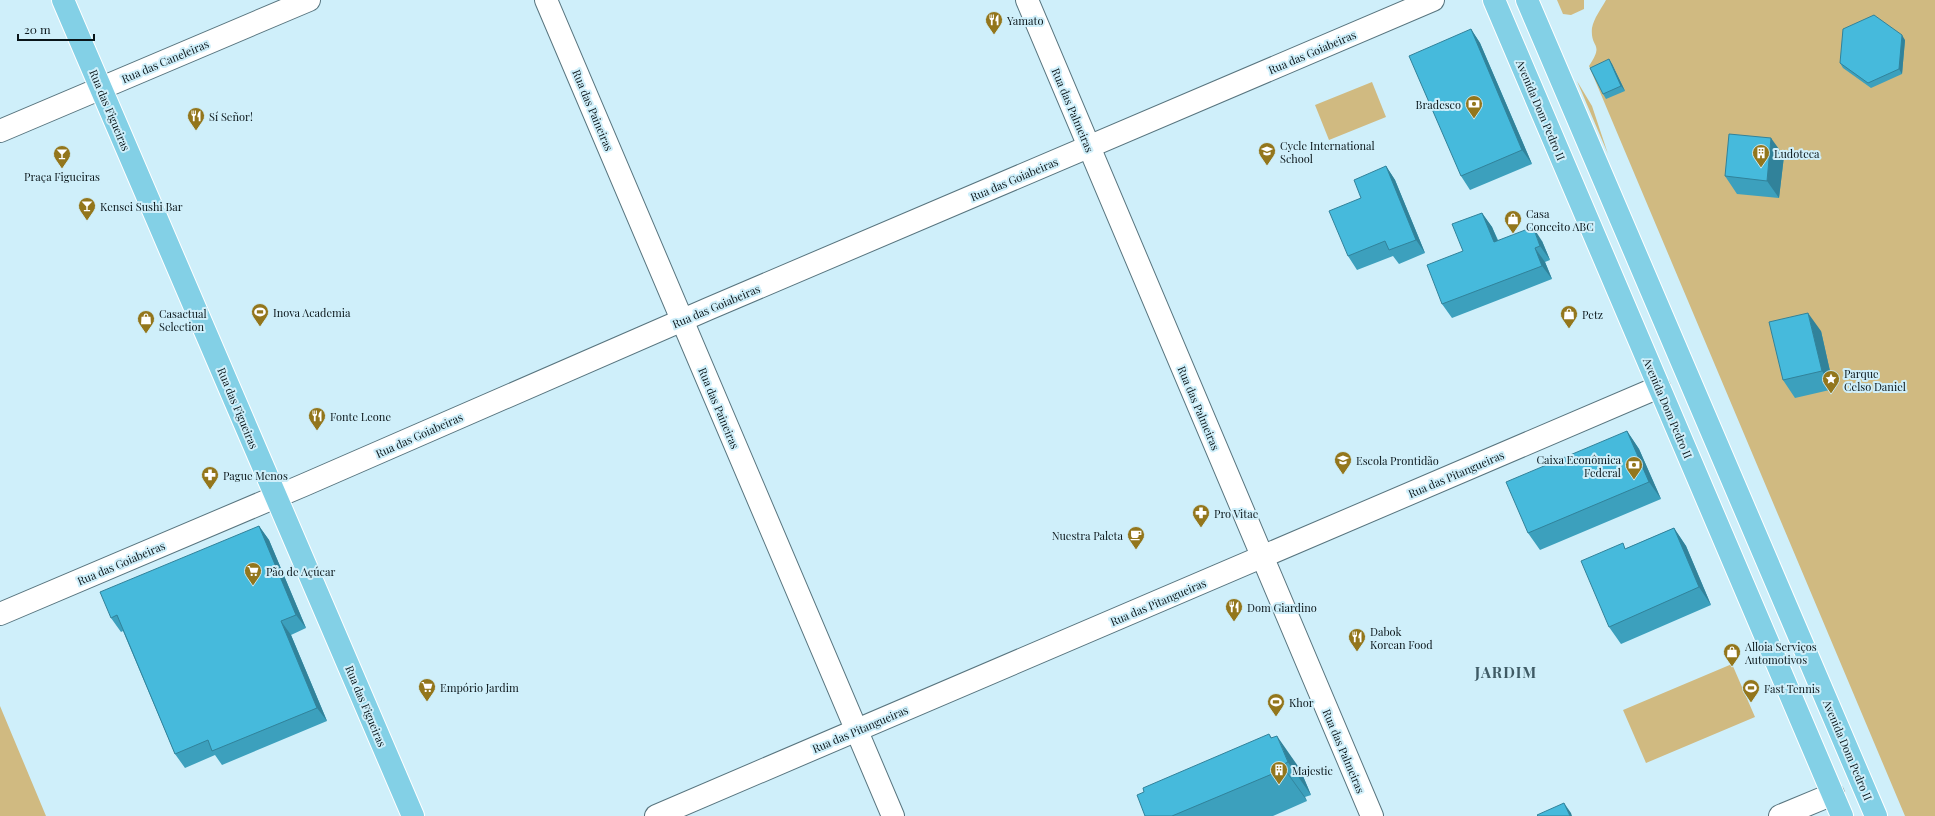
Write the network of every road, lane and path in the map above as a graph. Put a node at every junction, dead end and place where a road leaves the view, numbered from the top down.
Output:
1 (63, 0) edge
2 (308, 0) edge
3 (546, 0) edge
4 (1027, 0) edge
5 (1433, 0) edge
6 (1494, 0) edge
7 (1527, 0) edge
8 (101, 88) junction
9 (0, 131) edge
10 (1089, 147) junction
11 (682, 320) junction
12 (1659, 387) junction
13 (276, 497) junction
14 (1262, 557) junction
15 (0, 614) edge
16 (856, 730) junction
17 (1833, 794) junction
18 (413, 816) edge
19 (656, 816) edge
20 (893, 816) edge
21 (1372, 816) edge
22 (1780, 816) edge
23 (1842, 816) edge
24 (1876, 816) edge

1 - 8 main road, Rua das Figueiras
2 - 8 street, Rua das Caneleiras
3 - 11 street, Rua das Paineiras
4 - 10 street, Rua das Palmeiras
5 - 10 street, Rua das Goiabeiras
6 - 12 main road, Avenida Dom Pedro II
7 - 24 main road, Avenida Dom Pedro II
8 - 9 street, Rua das Caneleiras
8 - 13 main road, Rua das Figueiras
10 - 11 street, Rua das Goiabeiras
10 - 14 street, Rua das Palmeiras
11 - 13 street, Rua das Goiabeiras
11 - 16 street, Rua das Paineiras
12 - 14 street, Rua das Pitangueiras
12 - 17 main road, Avenida Dom Pedro II
13 - 15 street, Rua das Goiabeiras
13 - 18 main road, Rua das Figueiras
14 - 16 street, Rua das Pitangueiras
14 - 21 street, Rua das Palmeiras
16 - 19 street, Rua das Pitangueiras
16 - 20 street, Rua das Paineiras
17 - 22 street
17 - 23 main road, Avenida Dom Pedro II

